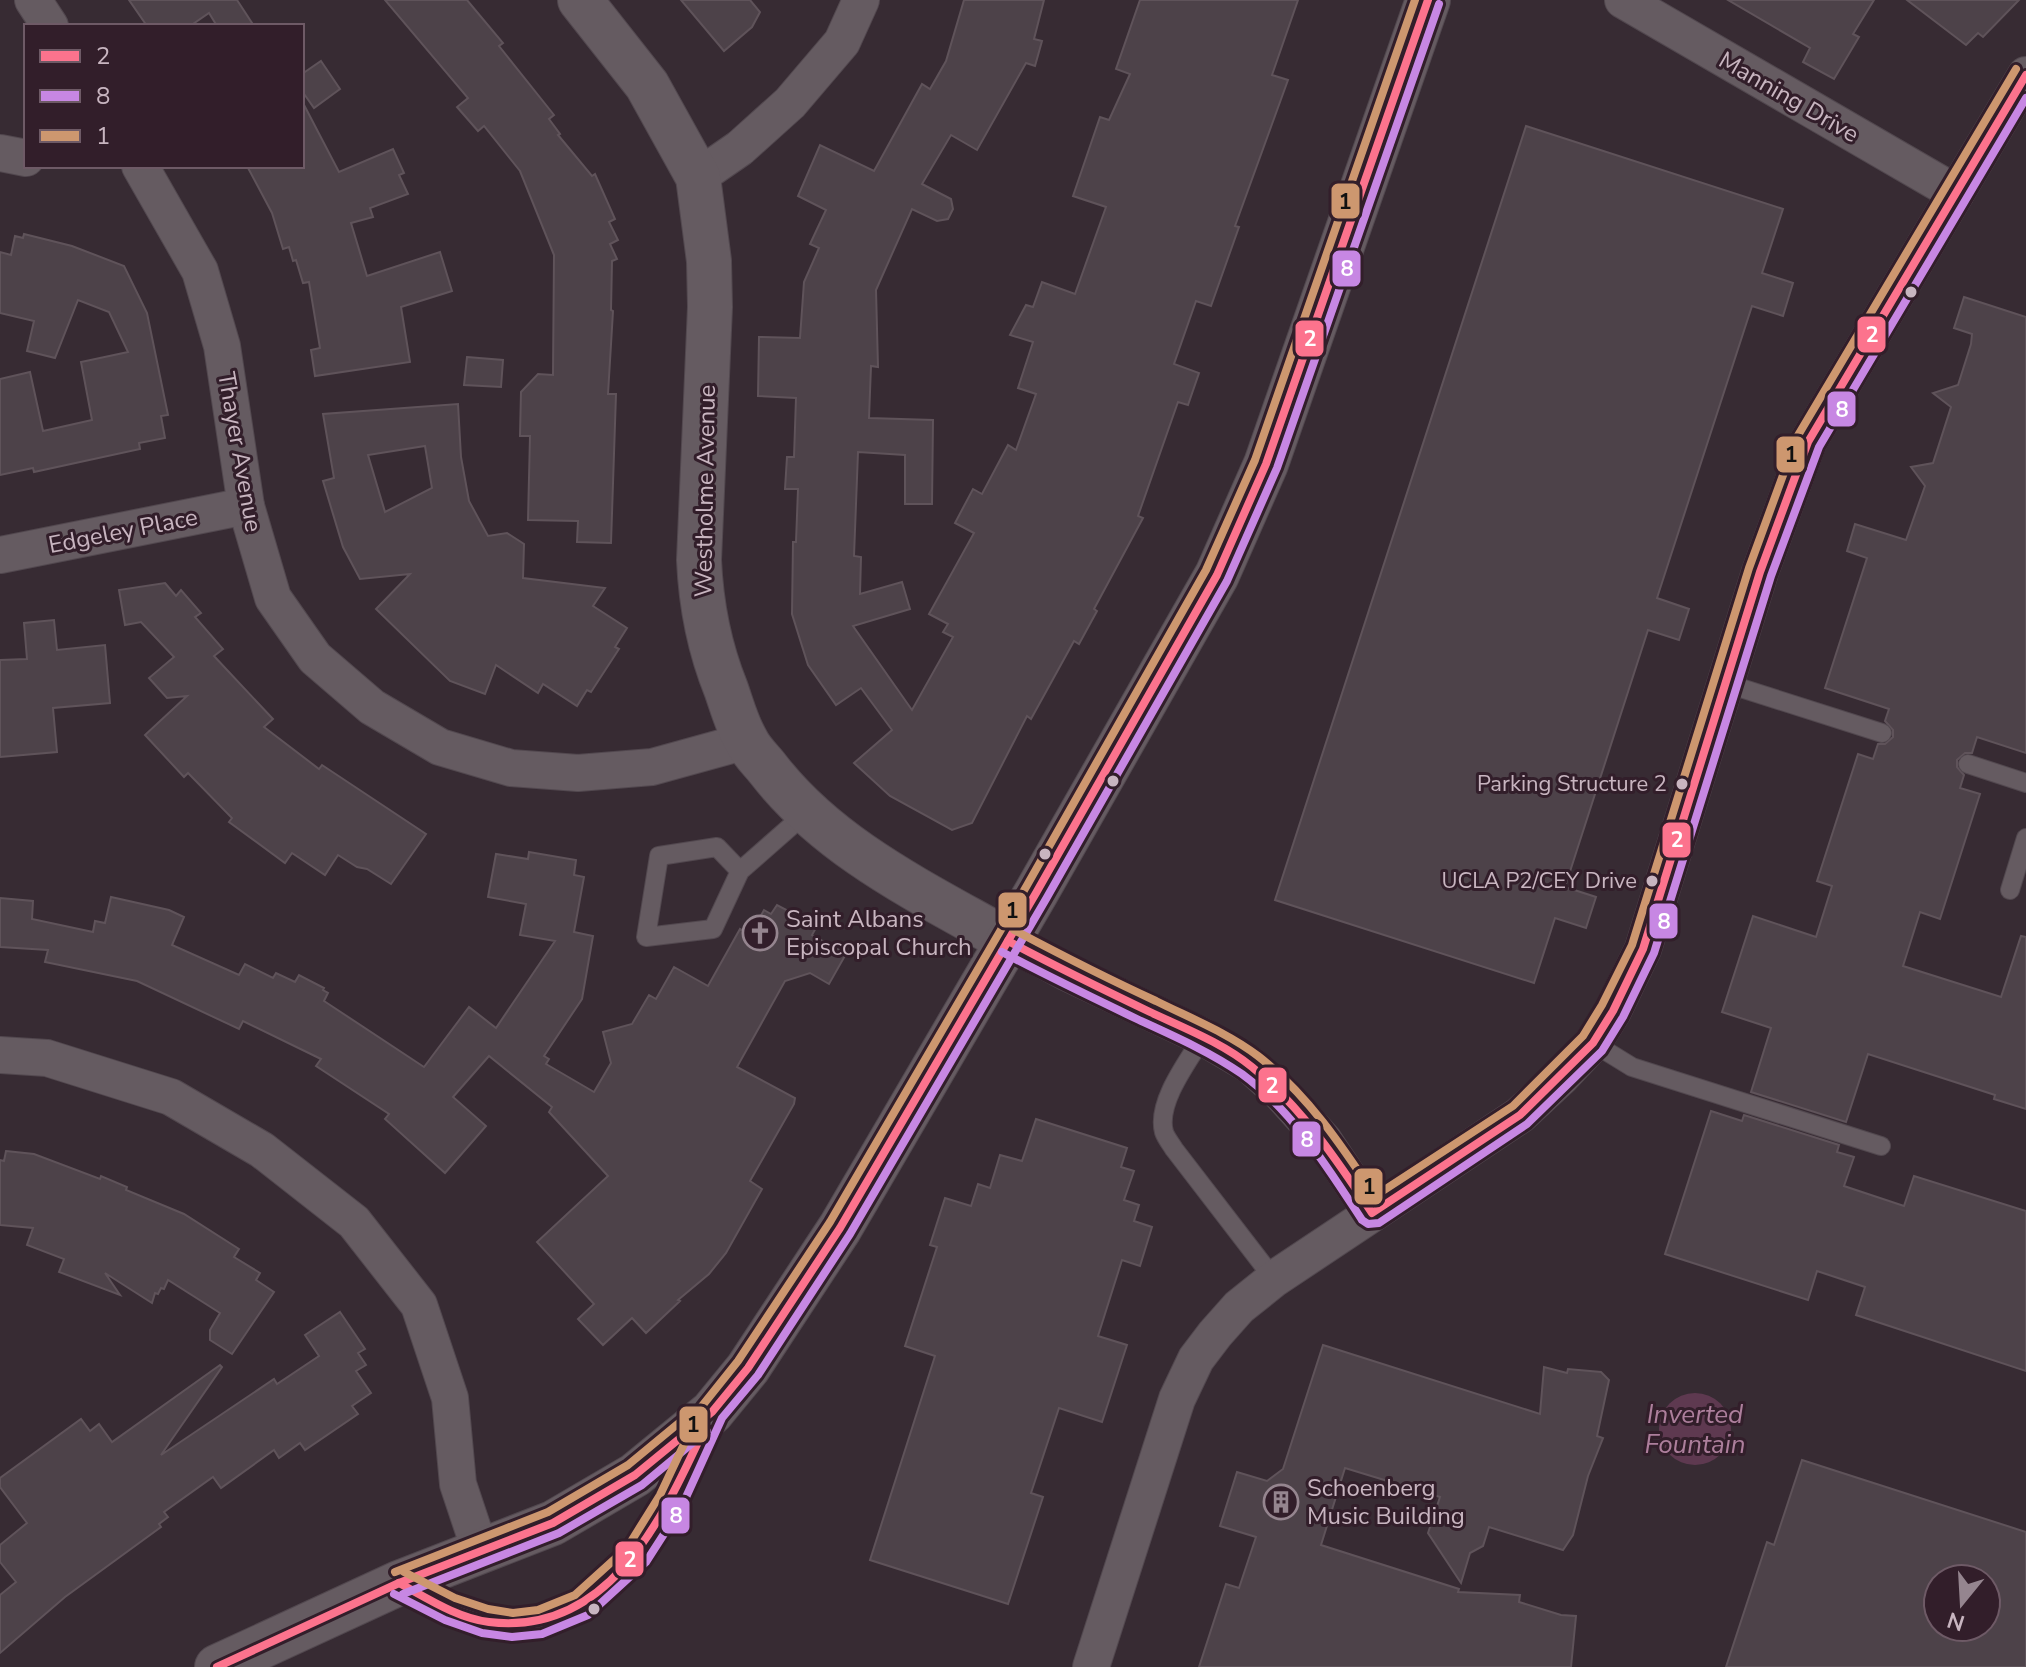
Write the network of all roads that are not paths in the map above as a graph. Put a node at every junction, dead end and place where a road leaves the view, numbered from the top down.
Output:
1 (33, 0) edge
2 (580, 0) edge
3 (861, 0) edge
4 (1428, 0) edge
5 (1623, 0) edge
6 (49, 24) edge
7 (2026, 75) edge
8 (0, 153) edge
9 (24, 158) edge
10 (141, 168) edge
11 (698, 177) junction
12 (1956, 193) junction
13 (246, 506) junction
14 (0, 555) edge
15 (1725, 683) junction
16 (1882, 733) dead end
17 (746, 741) junction
18 (1968, 764) dead end
19 (2026, 783) edge
20 (806, 813) junction
21 (2026, 838) edge
22 (740, 871) junction
23 (2010, 890) dead end
24 (1008, 941) junction
25 (1203, 1037) junction
26 (1593, 1043) junction
27 (0, 1055) edge
28 (1881, 1146) dead end
29 (1372, 1213) junction
30 (1274, 1279) junction
31 (712, 1412) junction
32 (481, 1553) junction
33 (399, 1583) junction
34 (217, 1667) edge
35 (1091, 1667) edge

1 - 6 street
2 - 11 street, Westholme Avenue
3 - 11 street
4 - 24 street
5 - 12 street, Manning Drive
7 - 12 street
8 - 9 street
10 - 13 street, Thayer Avenue
11 - 17 street, Westholme Avenue
12 - 15 street
13 - 14 street, Edgeley Place
13 - 17 street, Thayer Avenue
15 - 16 lane
15 - 26 street
17 - 20 street, Westholme Avenue
18 - 19 lane
20 - 22 lane
20 - 24 street, Westholme Avenue
21 - 23 lane
22 - 22 lane
24 - 25 street, Westholme Avenue
24 - 31 street
25 - 29 street, Westholme Avenue
25 - 30 lane
26 - 28 lane
26 - 29 street
27 - 32 street
29 - 30 street
30 - 35 street
31 - 32 street
31 - 33 lane
32 - 33 street
33 - 34 street

